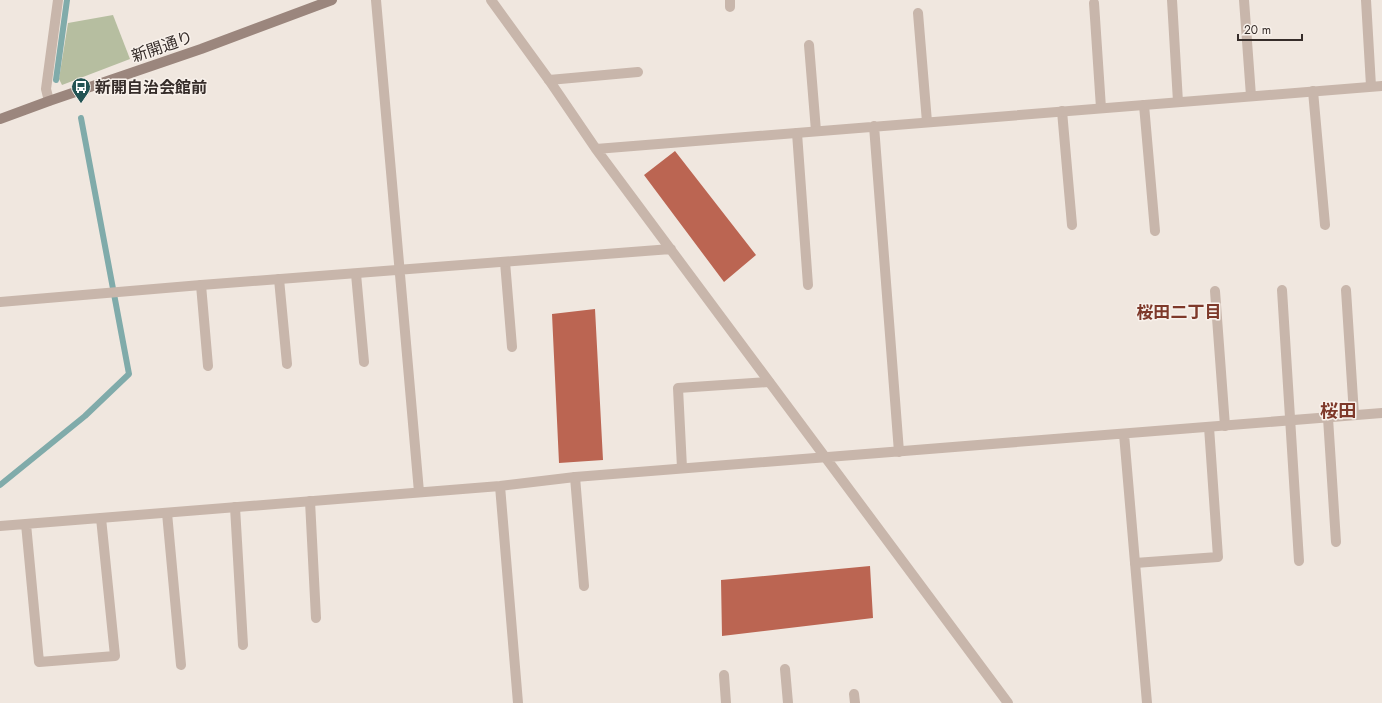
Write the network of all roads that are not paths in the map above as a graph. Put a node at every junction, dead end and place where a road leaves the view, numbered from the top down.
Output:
1 (58, 0) edge
2 (332, 0) edge
3 (376, 0) edge
4 (491, 0) edge
5 (1172, 0) edge
6 (1244, 0) edge
7 (1366, 0) edge
8 (1094, 4) dead end
9 (918, 14) dead end
10 (809, 45) dead end
11 (638, 72) dead end
12 (549, 80) junction
13 (1371, 86) junction
14 (1382, 86) edge
15 (1313, 91) junction
16 (1251, 96) junction
17 (49, 101) junction
18 (1178, 102) junction
19 (1144, 105) junction
20 (1101, 108) junction
21 (1062, 111) junction
22 (0, 119) edge
23 (927, 122) junction
24 (874, 126) junction
25 (816, 131) junction
26 (797, 133) junction
27 (596, 149) junction
28 (1072, 225) dead end
29 (1325, 225) dead end
30 (1155, 231) dead end
31 (671, 249) junction
32 (506, 262) junction
33 (400, 270) junction
34 (356, 274) junction
35 (279, 280) junction
36 (201, 285) junction
37 (808, 285) dead end
38 (1282, 290) dead end
39 (1346, 290) dead end
40 (1215, 291) dead end
41 (0, 302) edge
42 (512, 347) dead end
43 (364, 362) dead end
44 (287, 364) dead end
45 (208, 366) dead end
46 (769, 382) junction
47 (1382, 413) edge
48 (1354, 415) junction
49 (1328, 418) junction
50 (1290, 421) junction
51 (1226, 426) junction
52 (1210, 427) junction
53 (1124, 434) junction
54 (899, 452) junction
55 (826, 457) junction
56 (682, 468) junction
57 (575, 477) junction
58 (500, 486) junction
59 (419, 492) junction
60 (310, 501) junction
61 (235, 507) junction
62 (167, 513) junction
63 (101, 518) junction
64 (26, 524) junction
65 (0, 526) edge
66 (1336, 542) dead end
67 (1299, 561) dead end
68 (1135, 563) junction
69 (584, 586) dead end
70 (316, 618) dead end
71 (243, 645) dead end
72 (181, 665) dead end
73 (785, 669) dead end
74 (724, 675) dead end
75 (518, 703) edge
76 (726, 703) edge
77 (788, 703) edge
78 (1008, 703) edge
79 (1147, 703) edge

1 - 17 street
2 - 17 street, 新開通り
3 - 33 street
4 - 12 street
5 - 18 street
6 - 16 street
7 - 13 street
8 - 20 street
9 - 23 street
10 - 25 street
11 - 12 street
12 - 27 street
13 - 14 street
13 - 15 street
15 - 16 street
15 - 29 street
16 - 18 street
17 - 22 street, 新開通り
18 - 19 street
19 - 20 street
19 - 30 street
20 - 21 street
21 - 23 street
21 - 28 street
23 - 24 street
24 - 25 street
24 - 54 street
25 - 26 street
26 - 27 street
26 - 37 street
27 - 31 street
31 - 32 street
31 - 46 street
32 - 33 street
32 - 42 street
33 - 34 street
33 - 59 street
34 - 35 street
34 - 43 street
35 - 36 street
35 - 44 street
36 - 41 street
36 - 45 street
38 - 50 street
39 - 48 street
40 - 51 street
46 - 55 street
46 - 56 street
47 - 48 street
48 - 49 street
49 - 50 street
49 - 66 street
50 - 51 street
50 - 67 street
51 - 52 street
52 - 53 street
52 - 68 street
53 - 54 street
53 - 68 street
54 - 55 street
55 - 56 street
55 - 78 street
56 - 57 street
57 - 58 street
57 - 69 street
58 - 59 street
58 - 75 street
59 - 60 street
60 - 61 street
60 - 70 street
61 - 62 street
61 - 71 street
62 - 63 street
62 - 72 street
63 - 64 street
63 - 64 street
64 - 65 street
68 - 79 street
73 - 77 street
74 - 76 street

